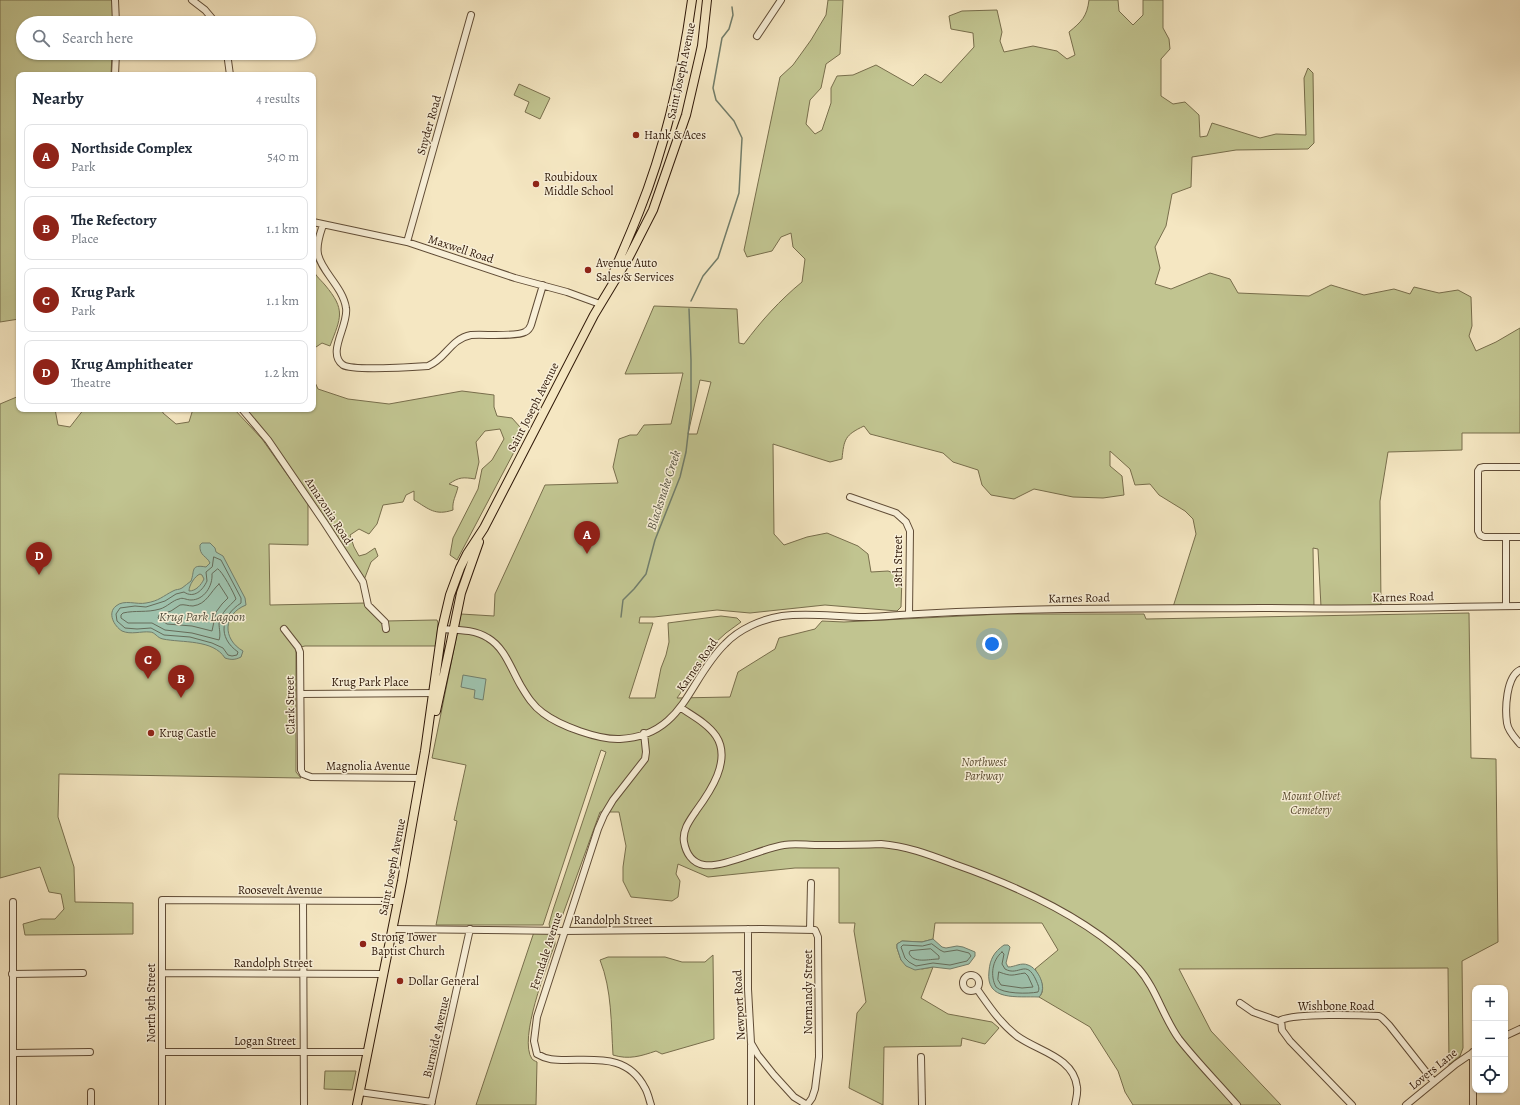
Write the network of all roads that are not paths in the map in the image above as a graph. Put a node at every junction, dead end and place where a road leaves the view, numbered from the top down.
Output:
1 (115, 0) edge
2 (192, 0) edge
3 (692, 0) edge
4 (707, 0) edge
5 (781, 0) edge
6 (472, 15) dead end
7 (116, 16) edge
8 (210, 16) edge
9 (757, 36) dead end
10 (116, 60) edge
11 (228, 60) edge
12 (115, 72) edge
13 (230, 72) edge
14 (672, 104) junction
15 (688, 107) junction
16 (316, 223) edge
17 (323, 225) junction
18 (407, 242) junction
19 (543, 286) junction
20 (602, 301) junction
21 (245, 412) edge
22 (1520, 467) edge
23 (850, 497) dead end
24 (484, 528) junction
25 (1506, 537) junction
26 (1520, 537) edge
27 (1506, 606) junction
28 (1520, 606) edge
29 (909, 614) junction
30 (284, 629) dead end
31 (386, 629) dead end
32 (442, 629) junction
33 (454, 629) junction
34 (1520, 670) edge
35 (437, 693) junction
36 (301, 694) junction
37 (681, 708) junction
38 (644, 733) junction
39 (1520, 744) edge
40 (315, 777) joint
41 (420, 778) junction
42 (811, 883) dead end
43 (162, 900) joint
44 (303, 901) junction
45 (398, 901) junction
46 (13, 902) dead end
47 (392, 928) junction
48 (470, 929) junction
49 (748, 929) junction
50 (810, 930) junction
51 (564, 931) junction
52 (83, 973) dead end
53 (162, 973) junction
54 (12, 974) junction
55 (302, 974) junction
56 (383, 974) junction
57 (977, 989) dead end
58 (1240, 1004) dead end
59 (1281, 1022) junction
60 (1520, 1029) edge
61 (1508, 1035) edge
62 (751, 1043) junction
63 (90, 1052) dead end
64 (162, 1052) junction
65 (303, 1052) junction
66 (367, 1052) junction
67 (14, 1053) junction
68 (1472, 1053) edge
69 (921, 1057) dead end
70 (1474, 1057) edge
71 (1434, 1082) junction
72 (91, 1092) dead end
73 (359, 1092) junction
74 (431, 1104) edge
75 (13, 1105) edge
76 (91, 1105) edge
77 (162, 1105) edge
78 (304, 1105) edge
79 (356, 1105) edge
80 (651, 1105) edge
81 (752, 1105) edge
82 (807, 1105) edge
83 (922, 1105) edge
84 (1075, 1105) edge
85 (1237, 1105) edge
86 (1352, 1105) edge
87 (1406, 1105) edge
88 (1473, 1105) edge

1 - 7 street
2 - 8 street
3 - 14 main road, Saint Joseph Avenue
4 - 15 main road, Saint Joseph Avenue
5 - 9 street
6 - 18 street, Snyder Road
10 - 12 street
11 - 13 street
14 - 15 main road
14 - 20 main road, Saint Joseph Avenue
15 - 20 main road, Saint Joseph Avenue
16 - 17 street, Maxwell Road
17 - 18 street, Maxwell Road
17 - 19 street
18 - 19 street, Maxwell Road
19 - 20 street, Maxwell Road
20 - 24 main road, Saint Joseph Avenue
21 - 31 street, Amazonia Road
22 - 25 street
23 - 29 street, 18th Street
24 - 32 main road, Saint Joseph Avenue
24 - 33 main road, Saint Joseph Avenue
25 - 26 street
25 - 27 street
27 - 28 street, Karnes Road
27 - 29 street, Karnes Road
29 - 37 street, Karnes Road
30 - 36 street, Clark Street
32 - 33 street
32 - 35 main road, Saint Joseph Avenue
33 - 35 main road, Saint Joseph Avenue
33 - 38 street
34 - 39 street
35 - 36 street, Krug Park Place
35 - 41 main road, Saint Joseph Avenue
36 - 40 street, Clark Street
37 - 38 street
37 - 85 street
38 - 51 street, Ferndale Avenue
40 - 41 street, Magnolia Avenue
41 - 45 main road, Saint Joseph Avenue
42 - 50 street
43 - 44 street, Roosevelt Avenue
43 - 53 street, North 9th Street
44 - 45 street, Roosevelt Avenue
44 - 55 street
45 - 47 main road, Saint Joseph Avenue
46 - 54 street
47 - 48 street, Randolph Street
47 - 56 main road, Saint Joseph Avenue
48 - 51 street, Randolph Street
48 - 74 street, Burnside Avenue
49 - 50 street, Randolph Street
49 - 51 street, Randolph Street
49 - 62 street, Newport Road
50 - 82 street, Normandy Street
51 - 80 street, Ferndale Avenue
52 - 54 street
53 - 55 street, Randolph Street
53 - 64 street, North 9th Street
54 - 67 street
55 - 56 street, Randolph Street
55 - 65 street
56 - 66 main road, Saint Joseph Avenue
57 - 84 street
58 - 59 street
59 - 71 street, Wishbone Road
59 - 86 street
60 - 61 street
62 - 81 street
62 - 82 street, Newport Road
63 - 67 street
64 - 65 street, Logan Street
64 - 77 street, North 9th Street
65 - 66 street, Logan Street
65 - 78 street
66 - 73 main road, Saint Joseph Avenue
67 - 75 street
68 - 71 street, Lovers Lane
69 - 83 street
70 - 88 street
71 - 87 street, Lovers Lane
72 - 76 street
73 - 74 street, Burnside Avenue
73 - 79 main road, Saint Joseph Avenue

